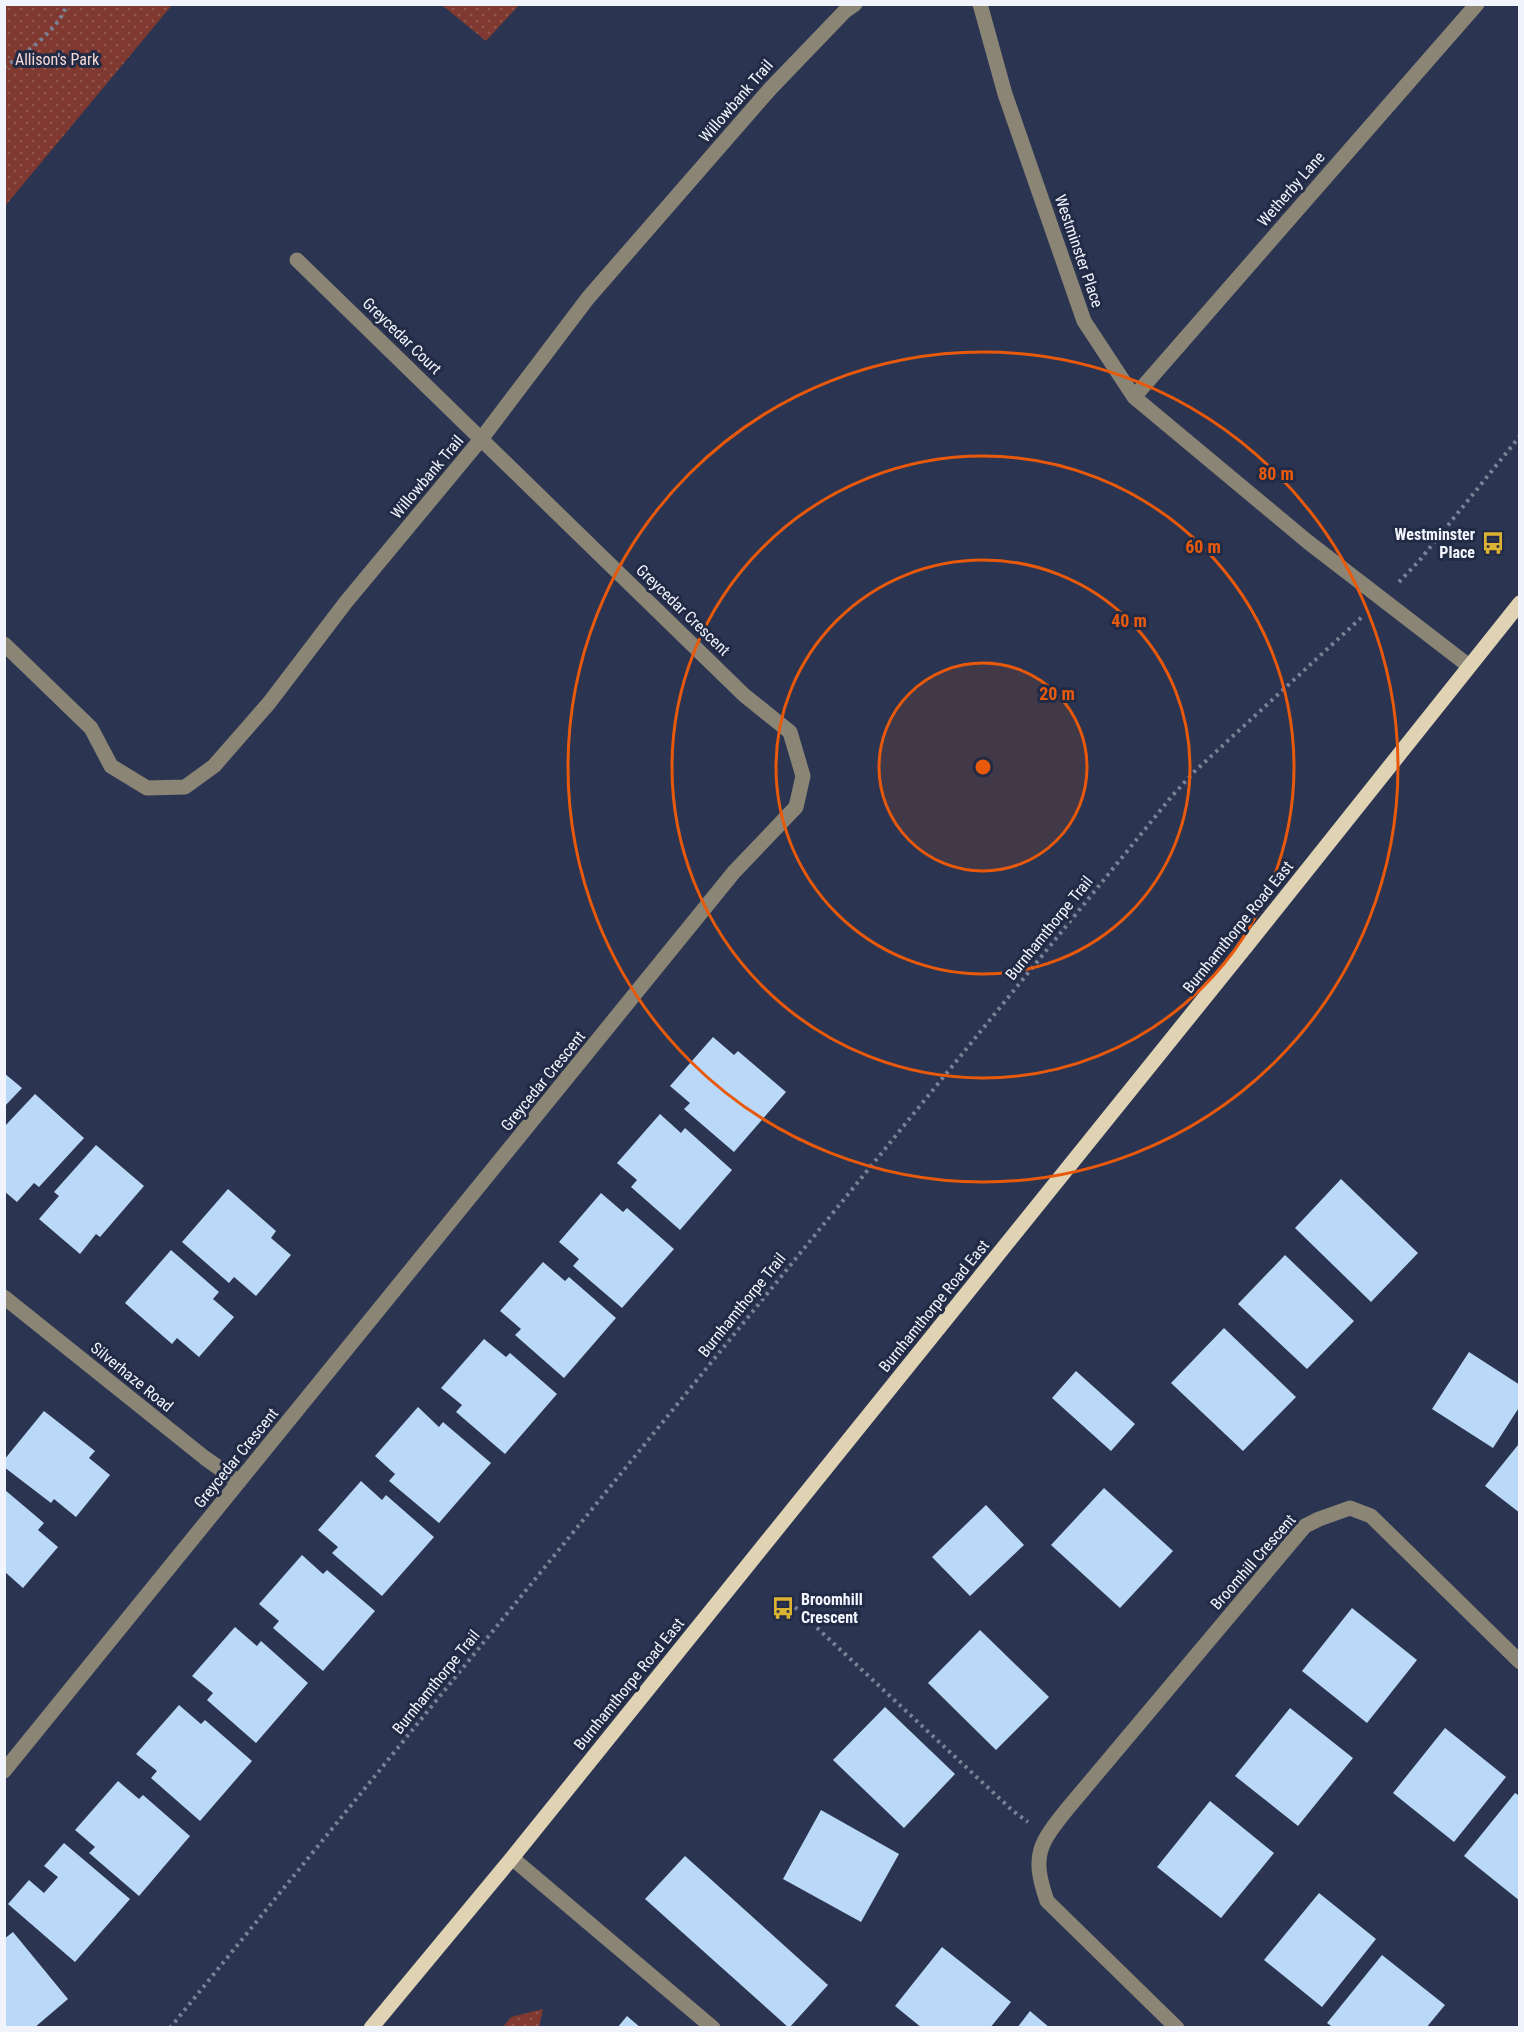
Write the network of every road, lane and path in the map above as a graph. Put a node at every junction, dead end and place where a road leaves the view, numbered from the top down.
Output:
1 (67, 4) edge
2 (855, 4) edge
3 (980, 4) edge
4 (1477, 4) edge
5 (4, 67) edge
6 (297, 260) dead end
7 (1134, 397) junction
8 (1520, 436) edge
9 (482, 438) junction
10 (1404, 577) dead end
11 (1520, 603) edge
12 (1358, 620) dead end
13 (4, 644) edge
14 (1469, 666) junction
15 (4, 1297) edge
16 (239, 1482) junction
17 (784, 1597) dead end
18 (1520, 1662) edge
19 (4, 1771) edge
20 (1031, 1824) dead end
21 (512, 1858) junction
22 (170, 2028) edge
23 (371, 2028) edge
24 (713, 2028) edge
25 (1177, 2028) edge

1 - 5 path
2 - 9 street, Willowbank Trail
3 - 7 street, Westminster Place
4 - 7 street, Wetherby Lane
6 - 9 street, Greycedar Court
7 - 14 street, Westminster Place
8 - 10 path
9 - 13 street, Willowbank Trail
9 - 16 street, Greycedar Crescent
11 - 14 main road, Burnhamthorpe Road East
12 - 22 path, Burnhamthorpe Trail
14 - 21 main road, Burnhamthorpe Road East
15 - 16 street, Silverhaze Road
16 - 19 street, Greycedar Crescent
17 - 20 path
18 - 25 street, Broomhill Crescent
21 - 23 main road, Burnhamthorpe Road East
21 - 24 street

